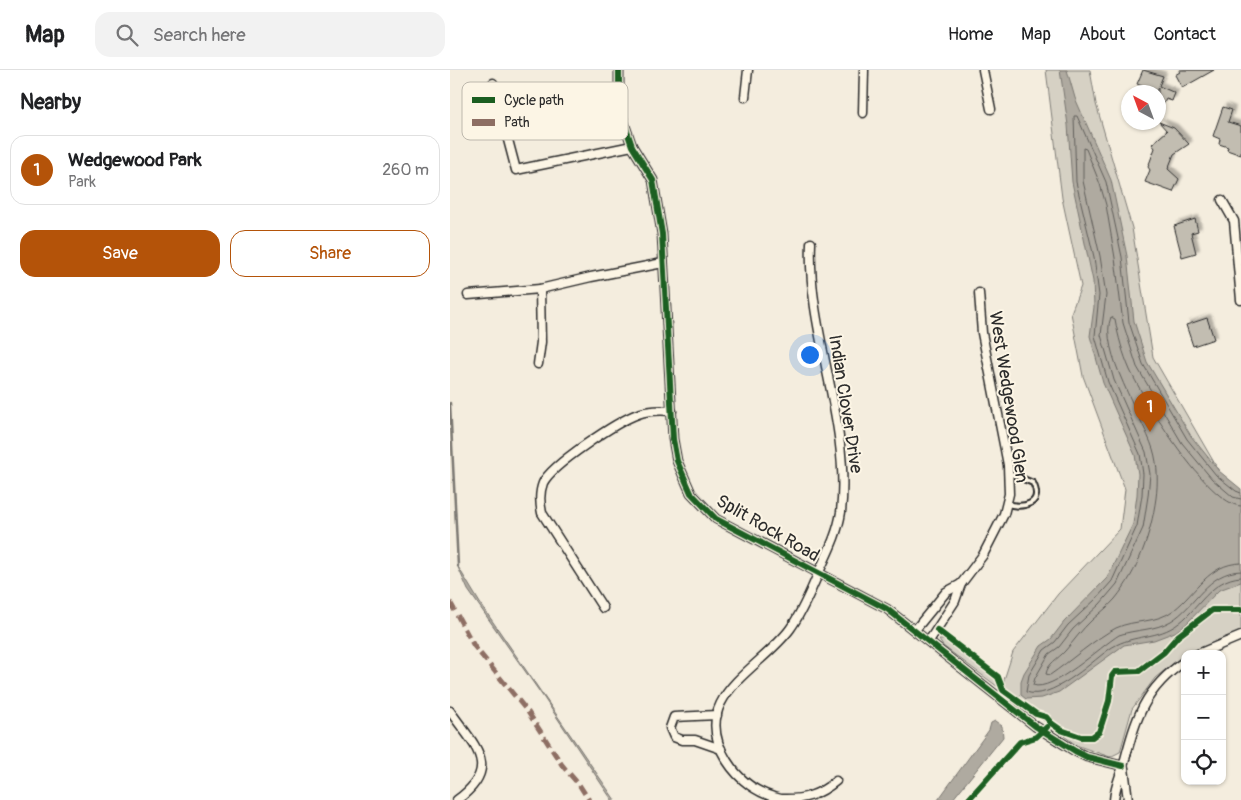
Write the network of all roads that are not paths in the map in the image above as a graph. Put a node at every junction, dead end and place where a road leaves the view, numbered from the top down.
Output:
1 (748, 70) edge
2 (864, 70) edge
3 (983, 70) edge
4 (745, 97) dead end
5 (992, 109) dead end
6 (863, 113) dead end
7 (628, 134) edge
8 (508, 140) edge
9 (632, 146) junction
10 (1222, 200) dead end
11 (811, 243) dead end
12 (663, 263) junction
13 (540, 289) junction
14 (979, 293) dead end
15 (468, 295) dead end
16 (1241, 300) edge
17 (538, 364) dead end
18 (672, 411) junction
19 (1009, 472) junction
20 (1007, 504) junction
21 (818, 573) junction
22 (961, 584) junction
23 (603, 608) dead end
24 (915, 630) junction
25 (1241, 636) edge
26 (929, 641) junction
27 (1208, 650) edge
28 (1181, 665) edge
29 (450, 711) edge
30 (717, 716) junction
31 (721, 749) junction
32 (1123, 766) junction
33 (836, 781) dead end
34 (457, 800) edge
35 (1114, 800) edge
36 (1128, 800) edge

1 - 4 street
2 - 6 street
3 - 5 street
7 - 9 street, Split Rock Road
8 - 9 street
9 - 12 street, Split Rock Road
10 - 16 street
11 - 21 street, Indian Clover Drive
12 - 13 street
12 - 18 street, Split Rock Road
13 - 15 street
13 - 17 street
14 - 19 street, West Wedgewood Glen
18 - 21 street, Split Rock Road
18 - 23 street
19 - 20 street, West Wedgewood Glen
19 - 20 lane
20 - 22 street, West Wedgewood Glen
21 - 24 street, Split Rock Road
21 - 30 street, Indian Clover Drive
22 - 24 street, West Wedgewood Glen
22 - 26 street, West Wedgewood Glen
24 - 26 street, Split Rock Road
25 - 27 street
26 - 32 street, Split Rock Road
28 - 32 street
29 - 34 street
30 - 31 street, Indian Clover Drive
30 - 31 street
31 - 33 street, Indian Clover Drive
32 - 35 street
32 - 36 street

